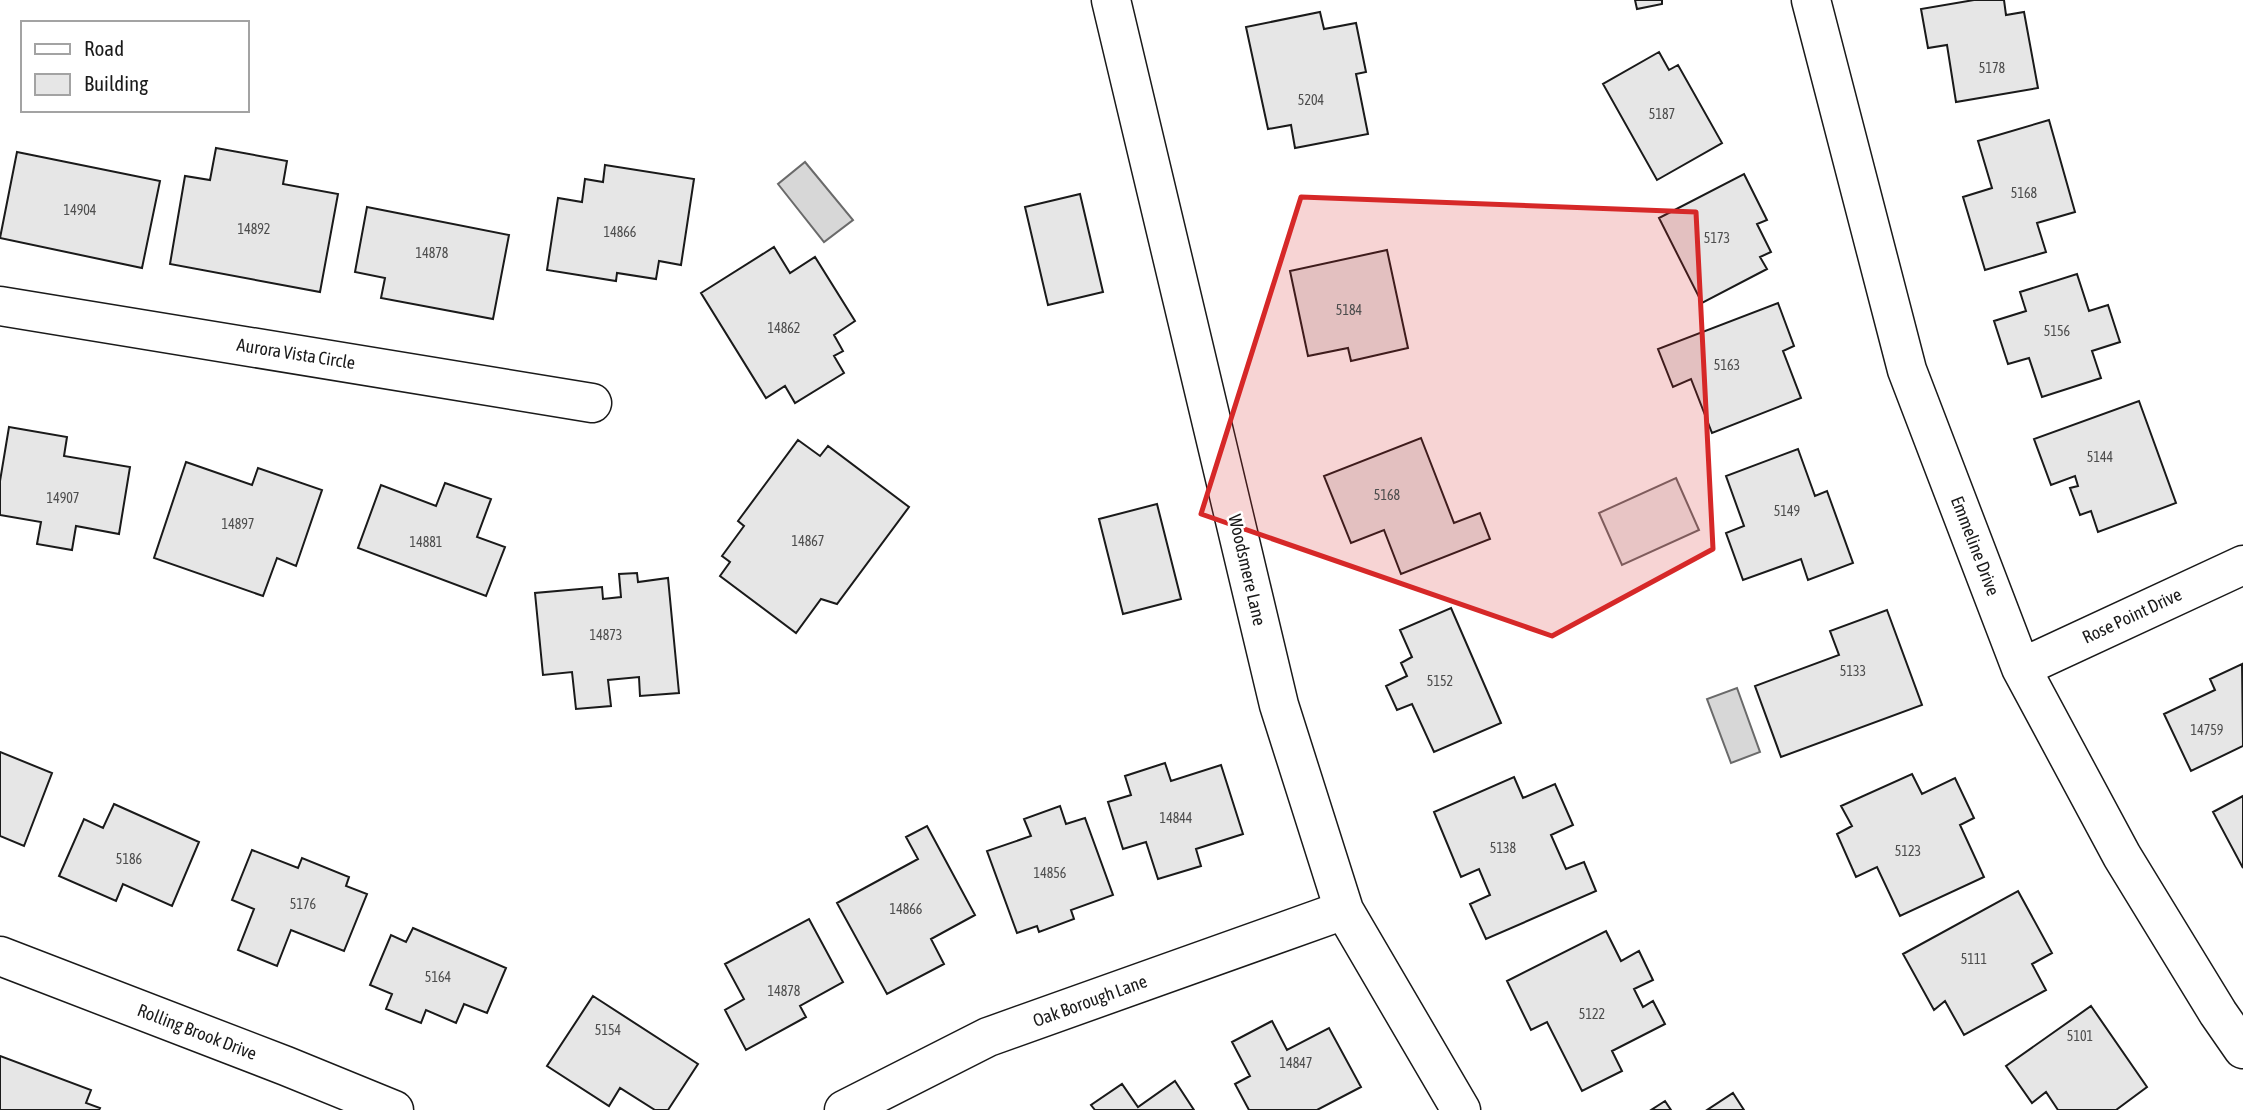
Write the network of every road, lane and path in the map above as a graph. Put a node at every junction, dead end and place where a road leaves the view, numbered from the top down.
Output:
1 (1111, 0) edge
2 (1811, 0) edge
3 (0, 306) edge
4 (592, 403) dead end
5 (2243, 565) edge
6 (2021, 668) junction
7 (1344, 910) junction
8 (0, 956) edge
9 (2243, 1049) edge
10 (394, 1110) edge
11 (844, 1110) edge
12 (1461, 1110) edge

1 - 7 street, Woodsmere Lane
2 - 6 street, Emmeline Drive
3 - 4 street, Aurora Vista Circle
5 - 6 street, Rose Point Drive
6 - 9 street, Emmeline Drive
7 - 11 street, Oak Borough Lane
7 - 12 street, Woodsmere Lane
8 - 10 street, Rolling Brook Drive

